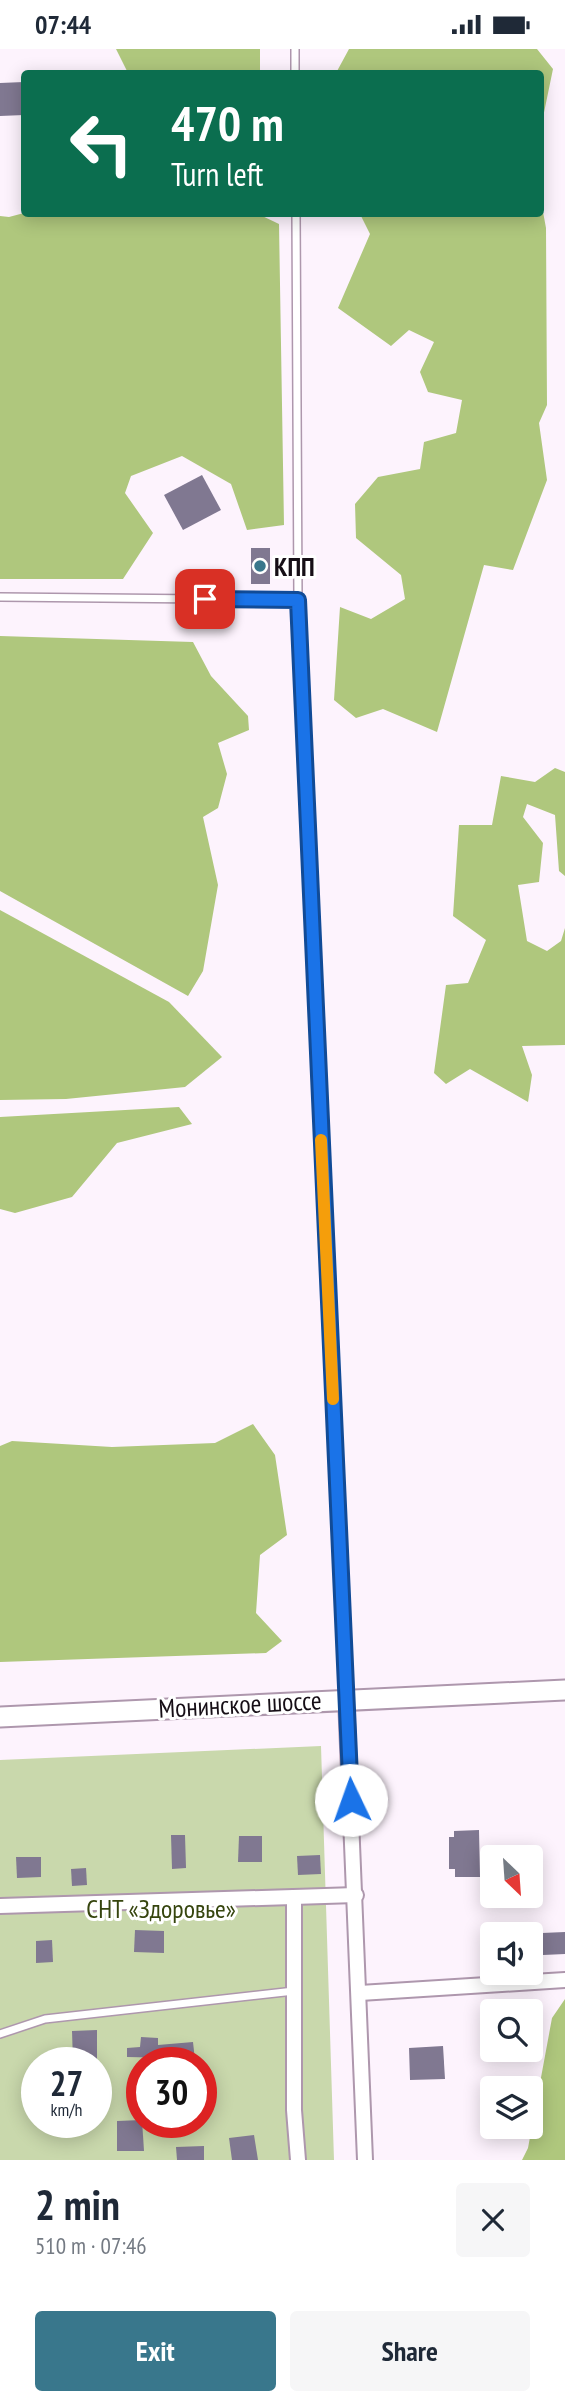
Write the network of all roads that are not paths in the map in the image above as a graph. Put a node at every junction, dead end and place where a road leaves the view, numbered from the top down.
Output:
1 (295, 49) edge
2 (295, 70) edge
3 (296, 217) edge
4 (0, 597) edge
5 (298, 600) junction
6 (565, 1690) edge
7 (346, 1698) junction
8 (0, 1717) edge
9 (356, 1895) junction
10 (294, 1897) junction
11 (0, 1906) edge
12 (565, 1980) edge
13 (294, 1991) junction
14 (360, 1993) junction
15 (0, 2034) edge
16 (298, 2160) edge
17 (365, 2160) edge

1 - 2 lane
3 - 5 lane
4 - 5 lane
5 - 7 lane
6 - 7 main road, Монинское шоссе
7 - 8 main road, Монинское шоссе
7 - 9 street
9 - 10 street
9 - 14 street
10 - 11 street
10 - 13 street
12 - 14 street
13 - 15 lane
13 - 16 street
14 - 17 street

